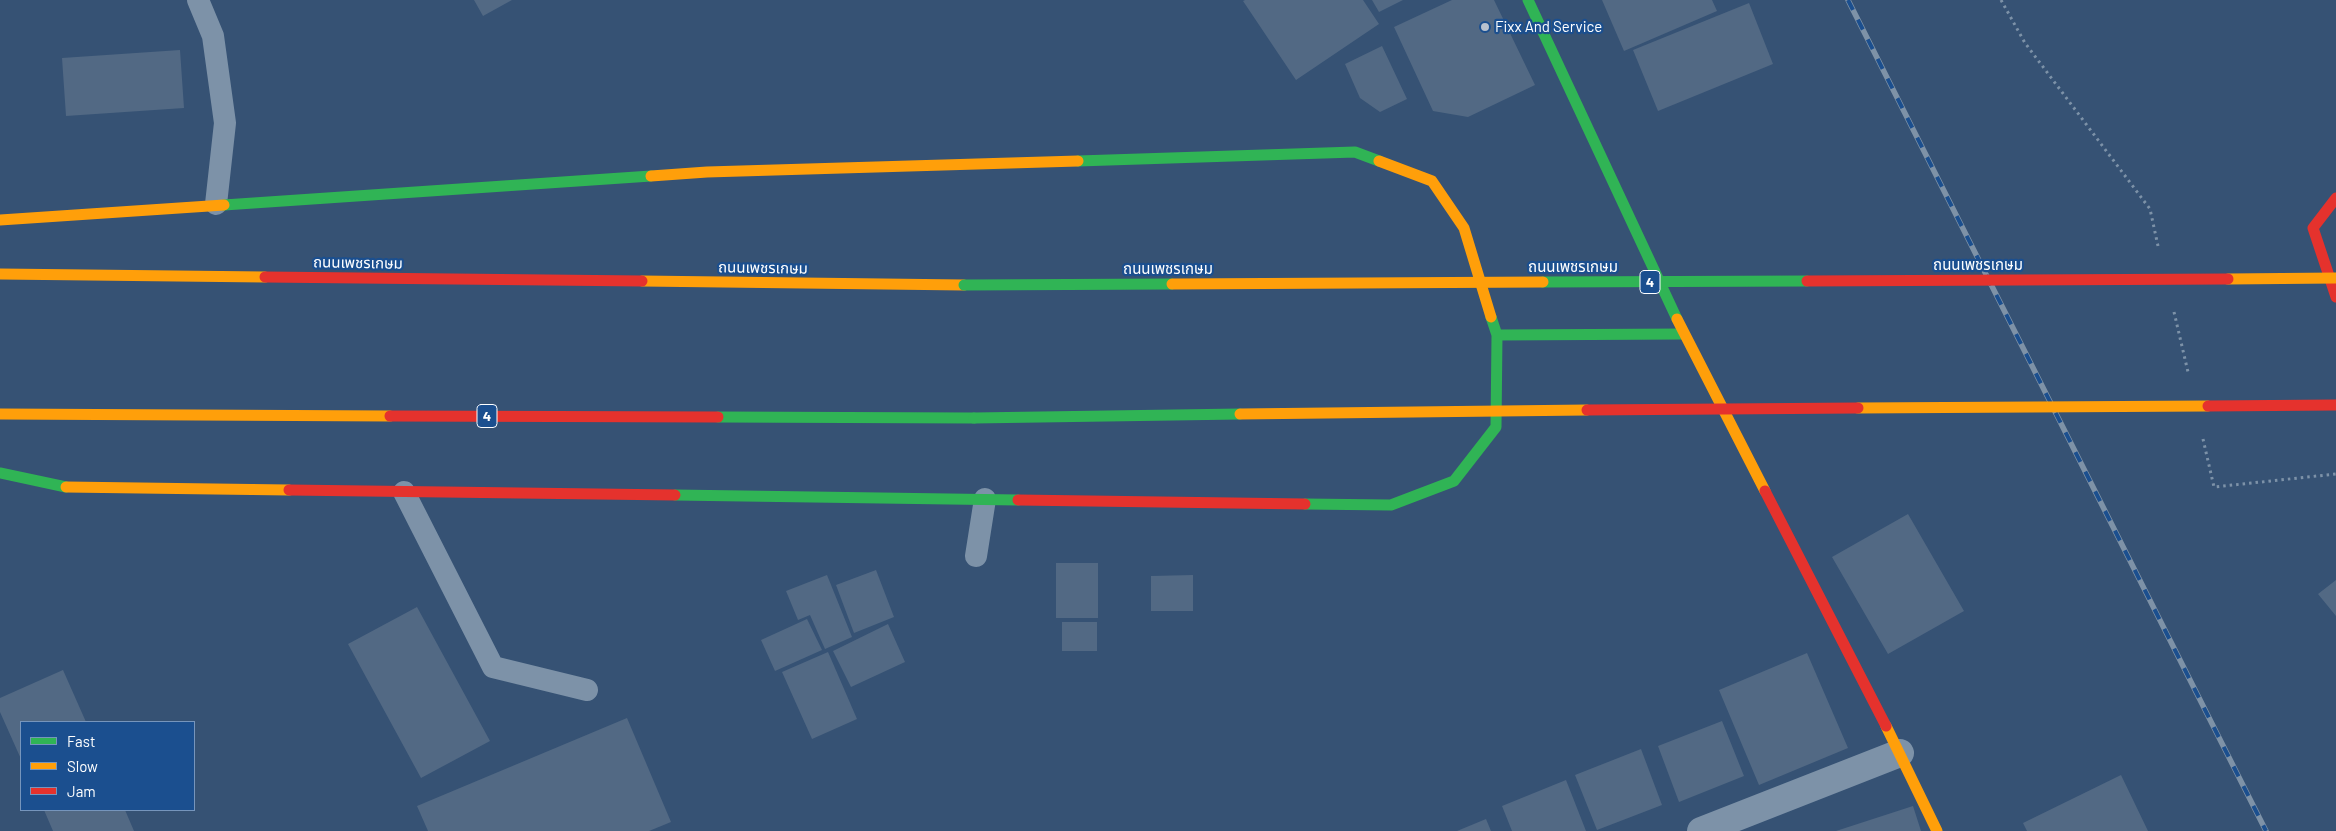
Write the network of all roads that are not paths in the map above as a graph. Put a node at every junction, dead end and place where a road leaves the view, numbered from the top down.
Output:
1 (198, 0) edge
2 (1528, 0) edge
3 (2336, 198) edge
4 (216, 204) junction
5 (0, 220) edge
6 (0, 274) edge
7 (2336, 278) edge
8 (2336, 297) edge
9 (1684, 334) junction
10 (1497, 335) junction
11 (2336, 405) edge
12 (0, 414) edge
13 (0, 473) edge
14 (404, 492) junction
15 (985, 499) junction
16 (976, 556) dead end
17 (587, 690) dead end
18 (1900, 753) junction
19 (1701, 831) edge
20 (1937, 831) edge

1 - 4 lane
2 - 9 main road
3 - 8 main road
4 - 5 main road
4 - 10 main road
6 - 7 main road, ถนนเพชรเกษม / 4, bridge
9 - 10 main road
9 - 18 main road
10 - 15 main road
11 - 12 main road, 4, bridge
13 - 14 main road
14 - 15 main road
14 - 17 lane
15 - 16 lane
18 - 19 street
18 - 20 main road

